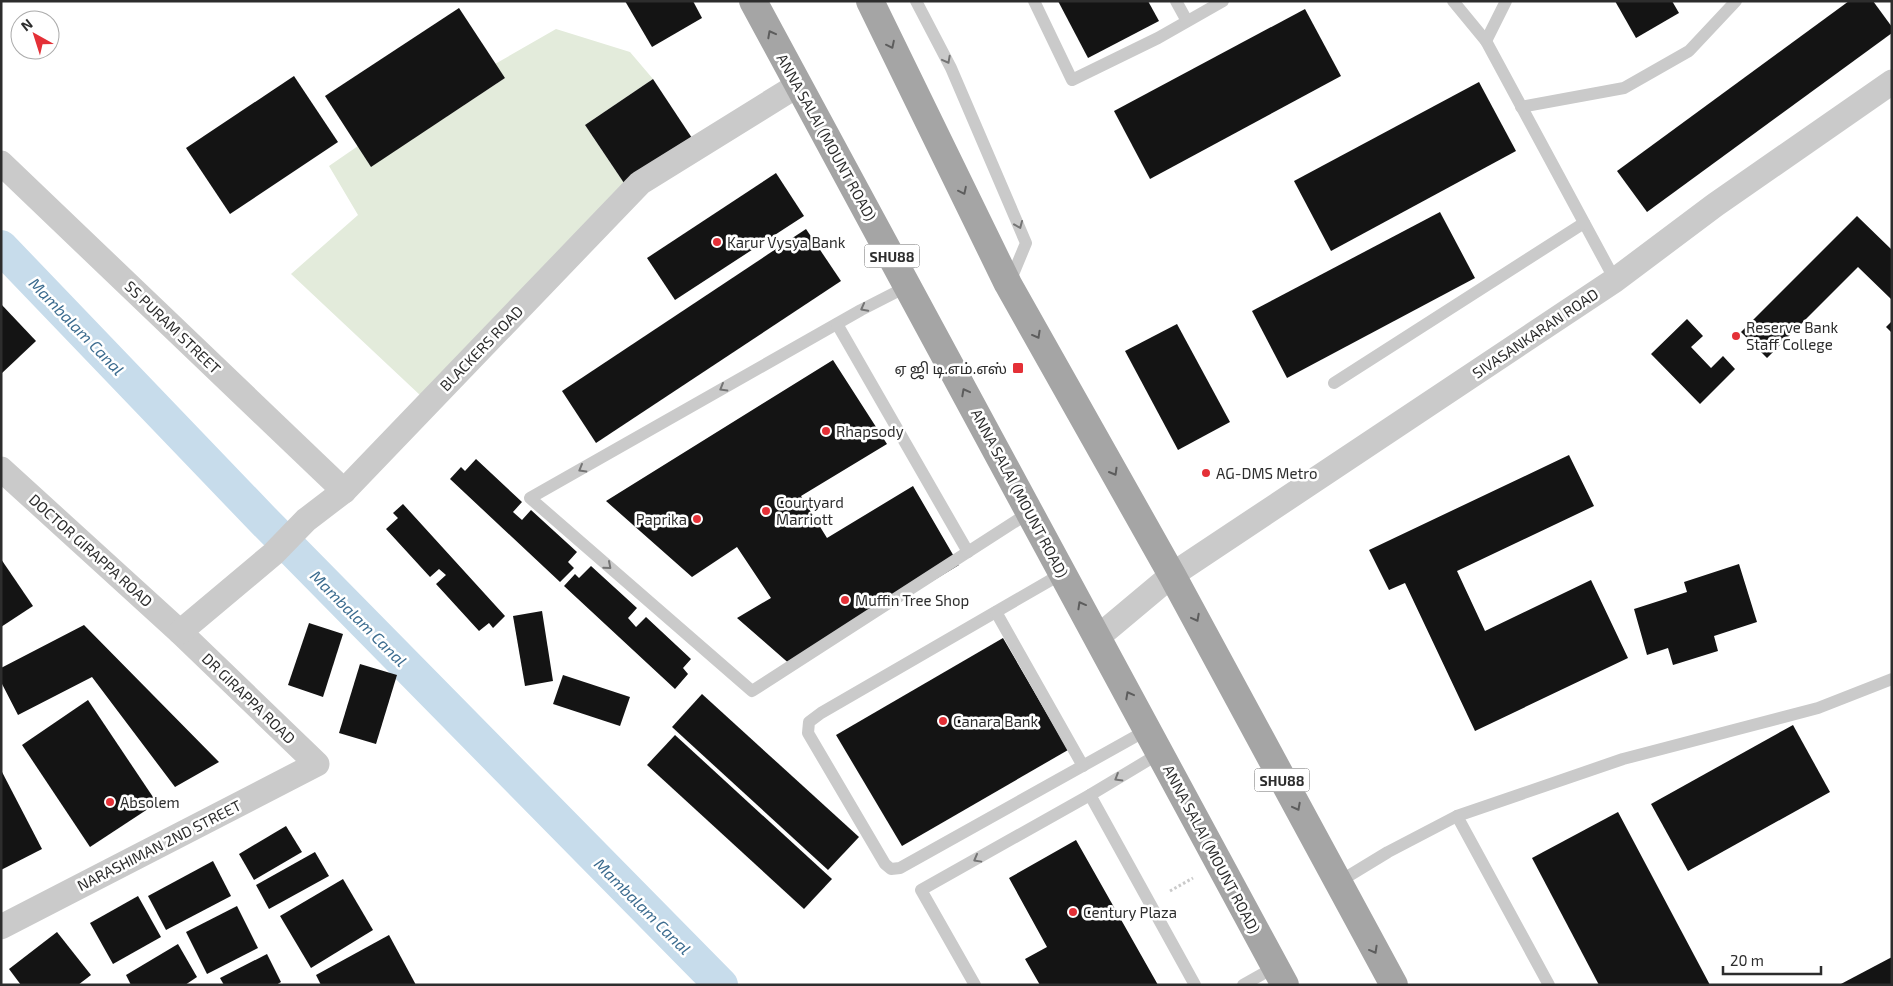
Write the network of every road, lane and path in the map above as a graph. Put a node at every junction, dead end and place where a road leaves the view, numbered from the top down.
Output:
1 (753, 1) edge
2 (870, 1) edge
3 (916, 1) edge
4 (1034, 1) edge
5 (1176, 1) edge
6 (1223, 1) edge
7 (1453, 1) edge
8 (1506, 1) edge
9 (1736, 1) edge
10 (1187, 21) junction
11 (1486, 41) junction
12 (1892, 82) edge
13 (798, 85) junction
14 (1521, 107) junction
15 (1, 163) edge
16 (1584, 223) junction
17 (1615, 280) junction
18 (1008, 284) junction
19 (908, 286) junction
20 (836, 324) junction
21 (1334, 383) dead end
22 (1, 469) edge
23 (344, 491) junction
24 (1030, 512) junction
25 (968, 552) junction
26 (1063, 573) junction
27 (1172, 575) junction
28 (996, 612) junction
29 (180, 632) junction
30 (1098, 637) junction
31 (1892, 679) edge
32 (1154, 742) junction
33 (317, 764) joint
34 (1083, 766) junction
35 (1090, 795) junction
36 (1457, 816) junction
37 (1220, 864) junction
38 (1337, 883) junction
39 (1149, 902) junction
40 (1, 927) edge
41 (1280, 976) edge
42 (975, 985) edge
43 (1195, 985) edge
44 (1243, 985) edge
45 (1394, 985) edge
46 (1549, 985) edge

13 -> 1 main road, ANNA SALAI (MOUNT ROAD) / SHU88
2 -> 18 main road, SHU88
3 -> 18 lane
4 - 10 lane
5 - 10 lane
6 - 10 lane
7 - 11 lane
8 - 11 lane
9 - 14 lane
11 - 14 lane
12 - 17 street, SIVASANKARAN ROAD
13 - 19 main road, ANNA SALAI (MOUNT ROAD) / SHU88
13 - 23 street, BLACKERS ROAD
14 - 16 lane
15 - 23 street, SS PURAM STREET
16 - 17 lane
16 - 21 lane
17 - 27 street, SIVASANKARAN ROAD
18 -> 27 main road, SHU88
19 -> 20 lane
24 -> 19 main road, ANNA SALAI (MOUNT ROAD) / SHU88
20 - 25 lane
20 -> 25 lane
22 - 29 street, DOCTOR GIRAPPA ROAD
23 - 29 street, BLACKERS ROAD
24 - 25 lane
24 - 26 main road, ANNA SALAI (MOUNT ROAD) / SHU88
26 - 28 lane
30 -> 26 main road, ANNA SALAI (MOUNT ROAD) / SHU88
27 - 30 street, SIVASANKARAN ROAD
27 -> 38 main road, SHU88
28 - 34 lane
28 - 34 lane
29 - 33 street, DR GIRAPPA ROAD
32 -> 30 main road, ANNA SALAI (MOUNT ROAD) / SHU88
31 - 36 lane
32 - 34 lane
32 -> 35 lane
32 - 37 main road, ANNA SALAI (MOUNT ROAD) / SHU88
33 - 40 street, NARASHIMAN 2ND STREET
35 - 39 lane
35 -> 42 lane
36 - 38 lane
36 - 46 lane
37 - 39 path
37 - 41 main road, ANNA SALAI (MOUNT ROAD) / SHU88
38 -> 45 main road, SHU88
39 - 43 lane
41 - 44 lane

